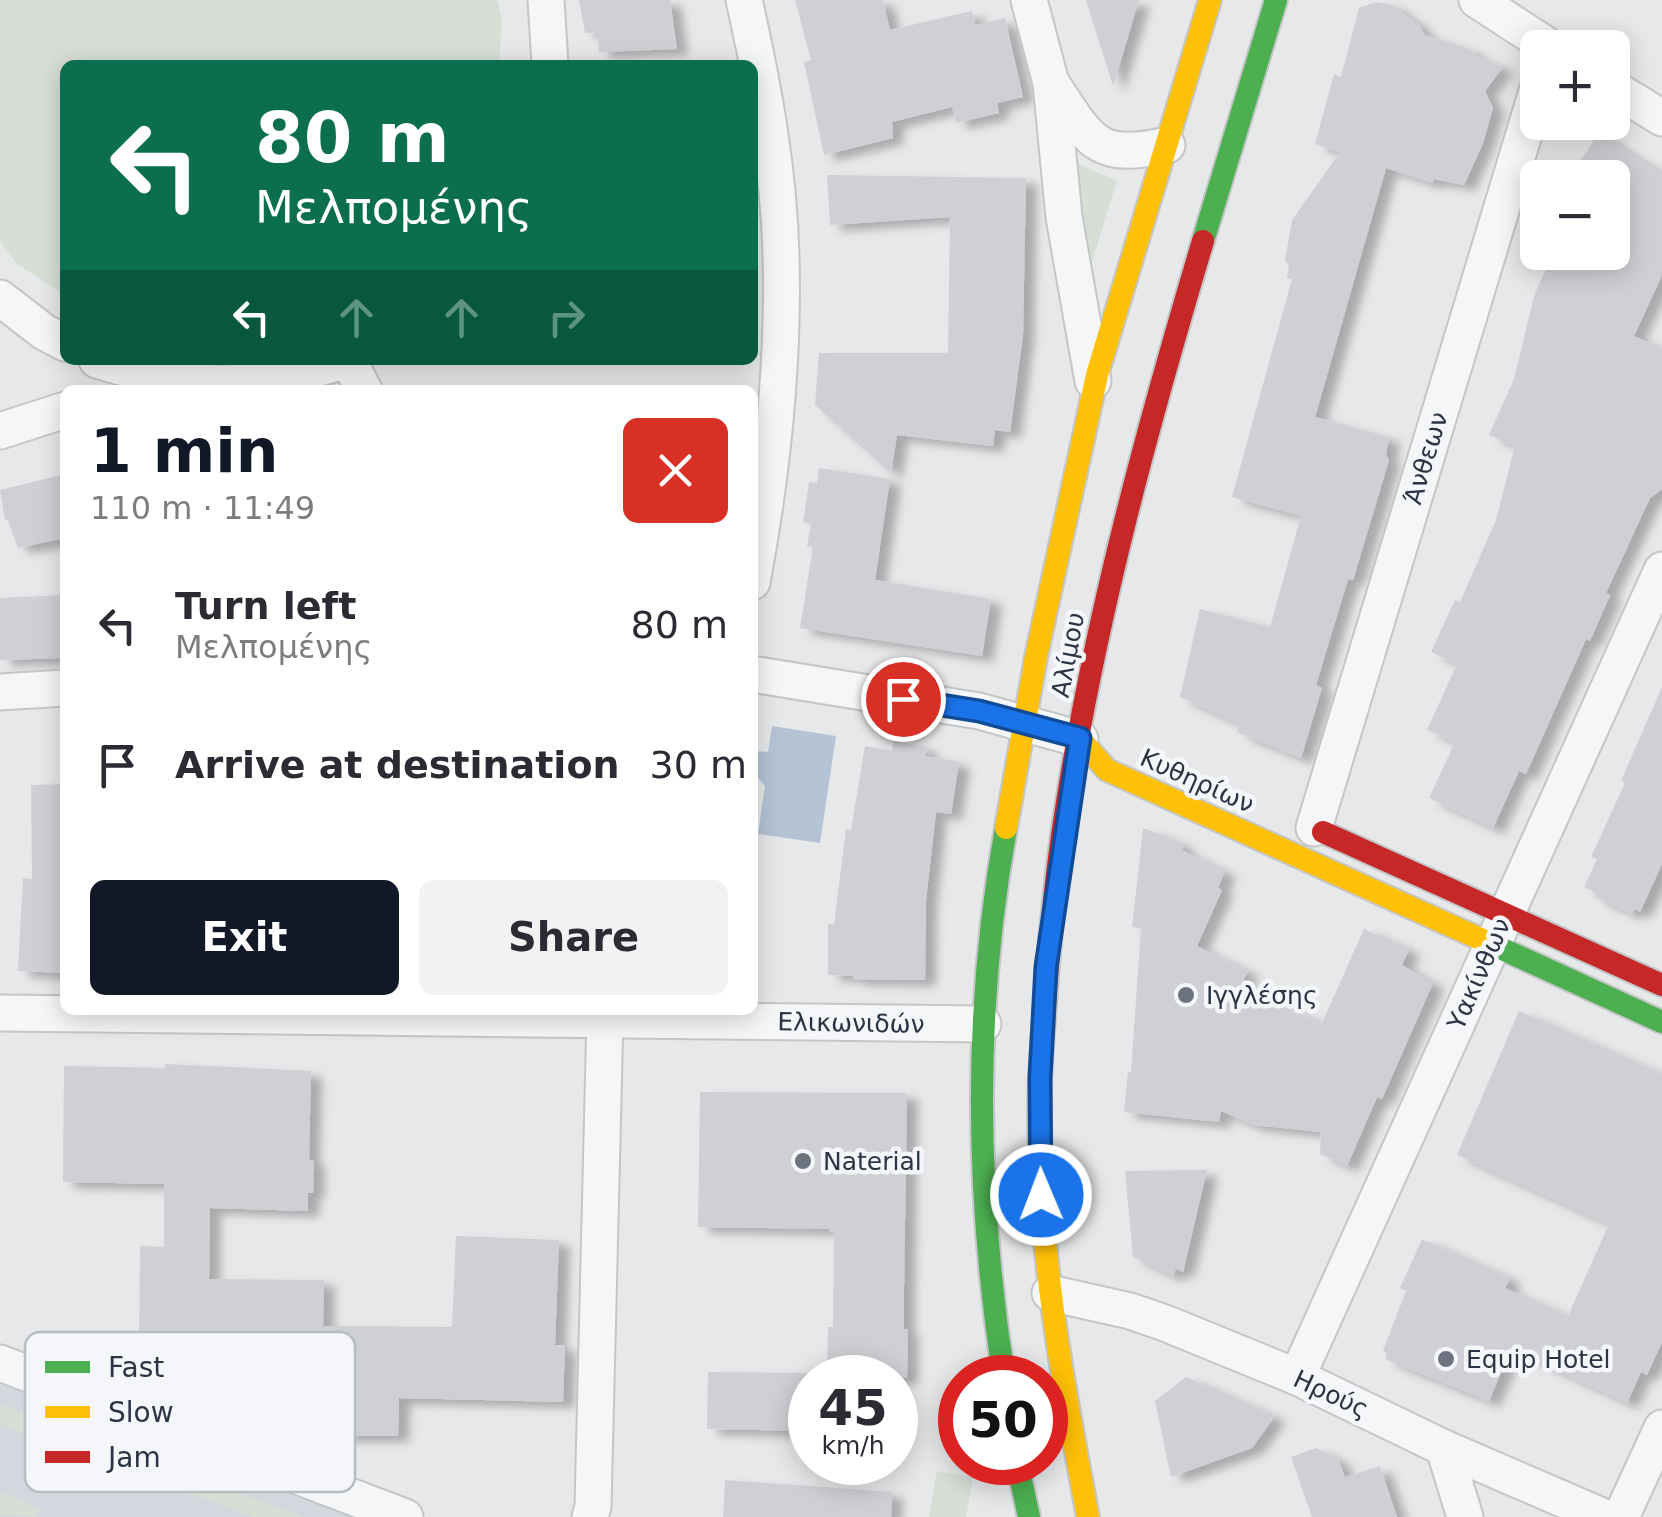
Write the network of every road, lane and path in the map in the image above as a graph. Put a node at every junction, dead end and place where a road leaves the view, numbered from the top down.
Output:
1 (546, 0) edge
2 (744, 0) edge
3 (1029, 0) edge
4 (1210, 0) edge
5 (1276, 0) edge
6 (1477, 0) edge
7 (1524, 30) edge
8 (550, 60) edge
9 (756, 60) edge
10 (758, 72) edge
11 (1051, 83) junction
12 (1630, 98) edge
13 (1662, 118) edge
14 (1522, 140) edge
15 (1167, 145) junction
16 (0, 298) edge
17 (60, 341) edge
18 (113, 365) edge
19 (332, 365) edge
20 (148, 376) junction
21 (127, 385) edge
22 (1094, 387) junction
23 (60, 412) edge
24 (0, 431) edge
25 (758, 550) edge
26 (1662, 570) edge
27 (758, 675) edge
28 (60, 688) edge
29 (0, 692) edge
30 (1024, 723) junction
31 (1096, 738) junction
32 (1305, 824) joint
33 (1499, 930) junction
34 (1662, 985) edge
35 (0, 1013) edge
36 (60, 1013) edge
37 (302, 1015) edge
38 (605, 1017) junction
39 (1662, 1022) edge
40 (982, 1024) junction
41 (1050, 1292) junction
42 (1000, 1355) edge
43 (0, 1363) edge
44 (25, 1373) edge
45 (1297, 1377) junction
46 (1662, 1428) edge
47 (1444, 1448) junction
48 (1022, 1485) edge
49 (339, 1492) edge
50 (405, 1517) edge
51 (590, 1517) edge
52 (1029, 1517) edge
53 (1088, 1517) edge
54 (1465, 1517) edge
55 (1604, 1517) edge
56 (1621, 1517) edge

1 - 8 street
2 - 9 street
3 - 11 street
4 - 15 main road, Αλίμου
5 - 31 main road, Αλίμου
6 - 7 street
10 - 25 street
11 - 15 street
11 - 22 street
12 - 13 street
14 - 32 street, Άνθεων
15 - 22 main road, Αλίμου
16 - 17 street
18 - 20 street
19 - 20 street
20 - 21 street
22 - 30 main road, Αλίμου
23 - 24 street
26 - 33 street, Υακίνθων
27 - 30 street
28 - 29 street
30 - 31 street
30 - 40 main road, Αλίμου
31 - 33 main road, Κυθηρίων
31 - 41 main road, Αλίμου
32 - 33 main road, Κυθηρίων
33 - 34 main road, Κυθηρίων
33 - 39 main road, Κυθηρίων
33 - 45 street, Υακίνθων
35 - 36 street, Ελικωνιδών
37 - 38 street, Ελικωνιδών
38 - 40 street, Ελικωνιδών
38 - 51 street
40 - 42 main road, Αλίμου
41 - 45 street, Ηρούς
41 - 53 main road, Αλίμου
43 - 44 street
45 - 47 street, Ηρούς
46 - 56 street
47 - 54 street
47 - 55 street, Ηρούς
48 - 52 main road
49 - 50 street

